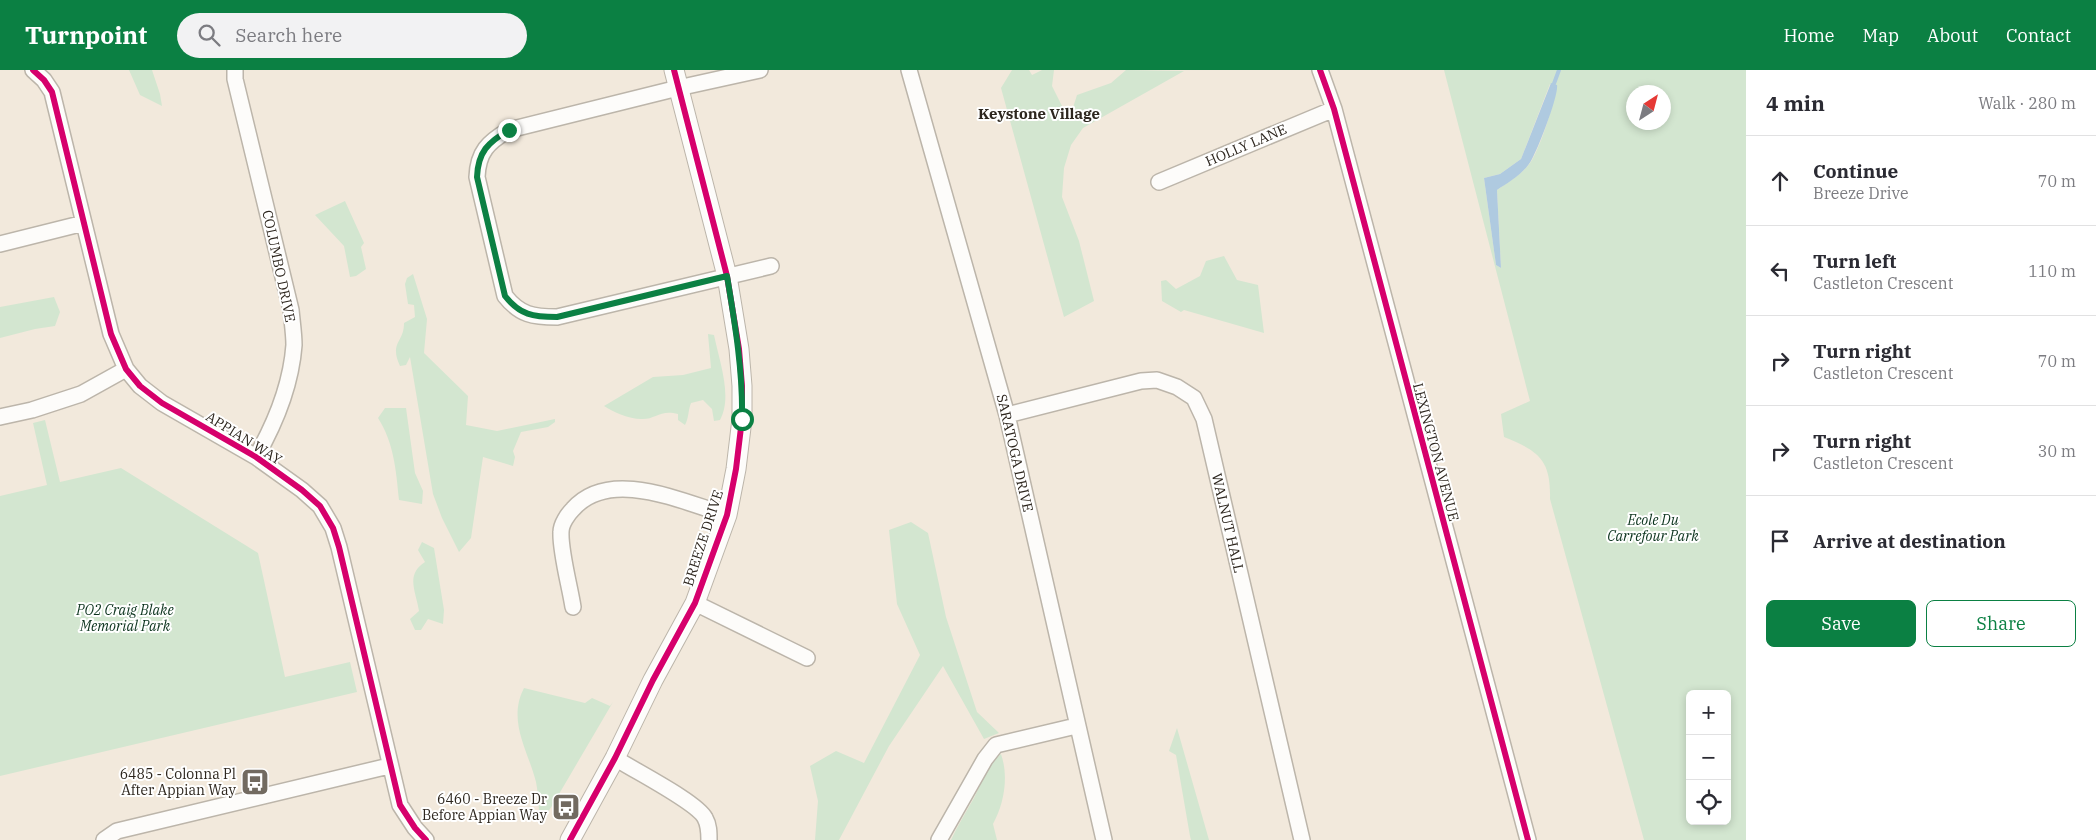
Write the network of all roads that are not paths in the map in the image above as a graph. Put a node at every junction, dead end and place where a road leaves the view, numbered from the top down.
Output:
1 (33, 70) edge
2 (235, 70) edge
3 (760, 70) edge
4 (909, 70) edge
5 (1320, 70) edge
6 (676, 79) edge
7 (1334, 109) junction
8 (1159, 182) dead end
9 (84, 223) junction
10 (0, 244) edge
11 (771, 266) dead end
12 (727, 276) junction
13 (126, 369) junction
14 (1007, 415) junction
15 (0, 417) edge
16 (256, 457) junction
17 (727, 515) junction
18 (695, 604) junction
19 (573, 607) dead end
20 (807, 658) dead end
21 (1076, 726) junction
22 (615, 758) junction
23 (389, 766) junction
24 (104, 840) edge
25 (426, 840) edge
26 (570, 840) edge
27 (709, 840) edge
28 (939, 840) edge
29 (1104, 840) edge
30 (1302, 840) edge
31 (1528, 840) edge

1 - 9 street, APPIAN WAY
2 - 16 street, COLUMBO DRIVE
3 - 6 street
4 - 14 street, SARATOGA DRIVE
5 - 7 street, LEXINGTON AVENUE
6 - 12 street, BREEZE DRIVE
6 - 12 street
7 - 8 street, HOLLY LANE
7 - 31 street, LEXINGTON AVENUE
9 - 10 street
9 - 13 street, APPIAN WAY
11 - 12 street
12 - 17 street, BREEZE DRIVE
13 - 15 street
13 - 16 street, APPIAN WAY
14 - 21 street, SARATOGA DRIVE
14 - 30 street, WALNUT HALL
16 - 23 street, APPIAN WAY
17 - 18 street, BREEZE DRIVE
17 - 19 street
18 - 20 street
18 - 22 street, BREEZE DRIVE
21 - 28 street
21 - 29 street, SARATOGA DRIVE
22 - 26 street, BREEZE DRIVE
22 - 27 street
23 - 24 street
23 - 25 street, APPIAN WAY

